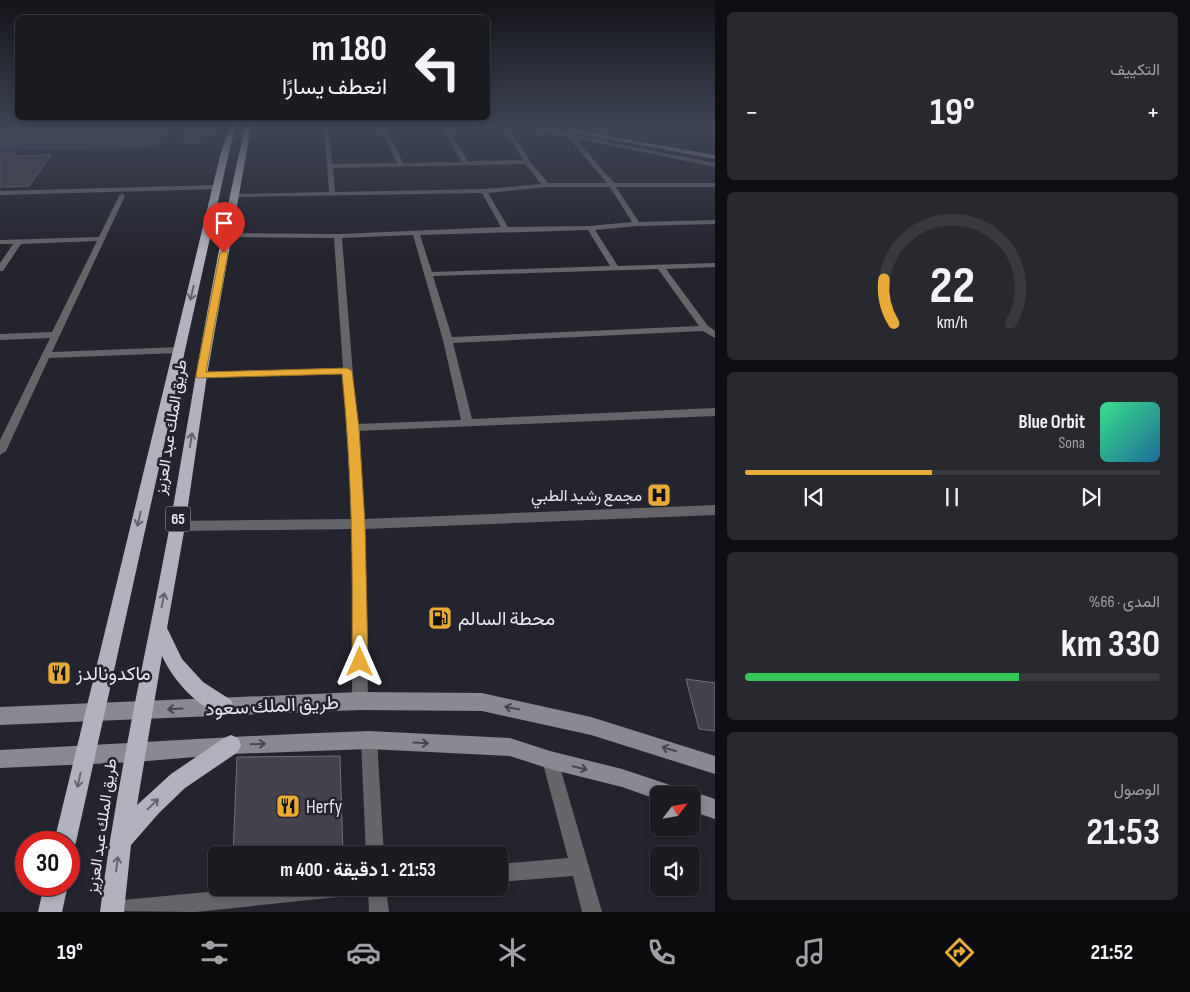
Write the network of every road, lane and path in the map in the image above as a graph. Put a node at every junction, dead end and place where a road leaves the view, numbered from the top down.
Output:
1 (225, 170) edge
2 (239, 170) edge
3 (330, 170) edge
4 (534, 170) edge
5 (599, 170) edge
6 (715, 184) edge
7 (546, 185) junction
8 (612, 185) junction
9 (216, 190) junction
10 (484, 191) junction
11 (0, 193) edge
12 (332, 194) junction
13 (122, 196) junction
14 (236, 196) junction
15 (0, 199) edge
16 (715, 222) edge
17 (637, 224) junction
18 (590, 228) junction
19 (506, 229) junction
20 (416, 233) junction
21 (228, 235) junction
22 (338, 236) junction
23 (101, 239) junction
24 (19, 241) junction
25 (0, 242) edge
26 (715, 265) edge
27 (660, 266) junction
28 (615, 268) junction
29 (0, 269) edge
30 (430, 274) junction
31 (705, 328) junction
32 (56, 335) junction
33 (715, 335) edge
34 (0, 337) edge
35 (448, 340) junction
36 (178, 350) junction
37 (46, 355) junction
38 (347, 371) junction
39 (201, 375) junction
40 (715, 412) edge
41 (467, 422) junction
42 (353, 428) junction
43 (1, 449) edge
44 (715, 510) edge
45 (359, 524) junction
46 (177, 526) junction
47 (158, 629) junction
48 (360, 701) junction
49 (224, 707) junction
50 (143, 711) junction
51 (94, 712) junction
52 (0, 716) edge
53 (369, 740) junction
54 (231, 745) junction
55 (135, 753) junction
56 (84, 756) junction
57 (0, 758) edge
58 (550, 760) junction
59 (715, 765) edge
60 (650, 788) edge
61 (700, 804) edge
62 (715, 809) edge
63 (67, 831) edge
64 (120, 840) junction
65 (375, 846) edge
66 (580, 866) junction
67 (508, 872) edge
68 (54, 896) edge
69 (259, 896) edge
70 (378, 896) edge
71 (112, 911) edge
72 (50, 912) edge
73 (379, 912) edge
74 (592, 912) edge

1 - 9 highway, طريق الملك عبد العزيز / 65
2 - 14 highway, طريق الملك عبد العزيز / 65
3 - 12 street
4 - 7 street
5 - 8 street
6 - 8 street
7 - 8 street
7 - 10 street
8 - 17 street
9 - 11 street
9 - 13 street
9 -> 36 highway, طريق الملك عبد العزيز / 65
10 - 12 street
10 - 19 street
12 - 14 street
13 - 15 street
13 - 23 street
14 - 21 highway, طريق الملك عبد العزيز / 65
16 - 17 street
17 - 18 street
18 - 19 street
18 - 28 street
19 - 20 street
20 - 22 street
20 - 30 street
21 - 22 street
21 - 39 highway, طريق الملك عبد العزيز / 65
22 - 38 street
23 - 24 street
23 - 32 street
24 - 25 street
24 - 29 street
26 - 27 street
27 - 28 street
27 - 31 street
28 - 30 street
30 - 35 street
31 - 33 street
31 - 35 street
32 - 34 street
32 - 37 street
35 - 41 street
36 - 37 street
36 -> 51 highway, طريق الملك عبد العزيز / 65
37 - 43 street
38 - 39 street
38 - 42 street
46 -> 39 highway, طريق الملك عبد العزيز / 65
40 - 41 street
41 - 42 street
42 - 45 street
44 - 45 street
45 - 46 street
45 - 48 street
47 -> 46 highway, طريق الملك عبد العزيز / 65
47 - 49 highway
47 - 50 highway, طريق الملك عبد العزيز / 65
48 - 49 main road, طريق الملك سعود
59 -> 48 main road, طريق الملك سعود
49 -> 50 main road, طريق الملك سعود
50 - 51 main road, طريق الملك سعود
50 - 55 highway, طريق الملك عبد العزيز / 65
51 - 52 main road, طريق الملك سعود
51 - 56 highway, طريق الملك عبد العزيز / 65
54 -> 53 main road
53 -> 58 main road
53 - 65 street
54 - 55 main road
64 -> 54 highway
55 - 56 main road
55 - 64 highway, طريق الملك عبد العزيز / 65
56 - 57 main road
56 -> 63 highway, طريق الملك عبد العزيز / 65
58 -> 60 main road
58 - 66 street
61 - 62 main road
71 -> 64 highway, طريق الملك عبد العزيز / 65
66 - 67 street
66 - 74 street
68 - 72 highway
69 - 71 street
70 - 73 street

